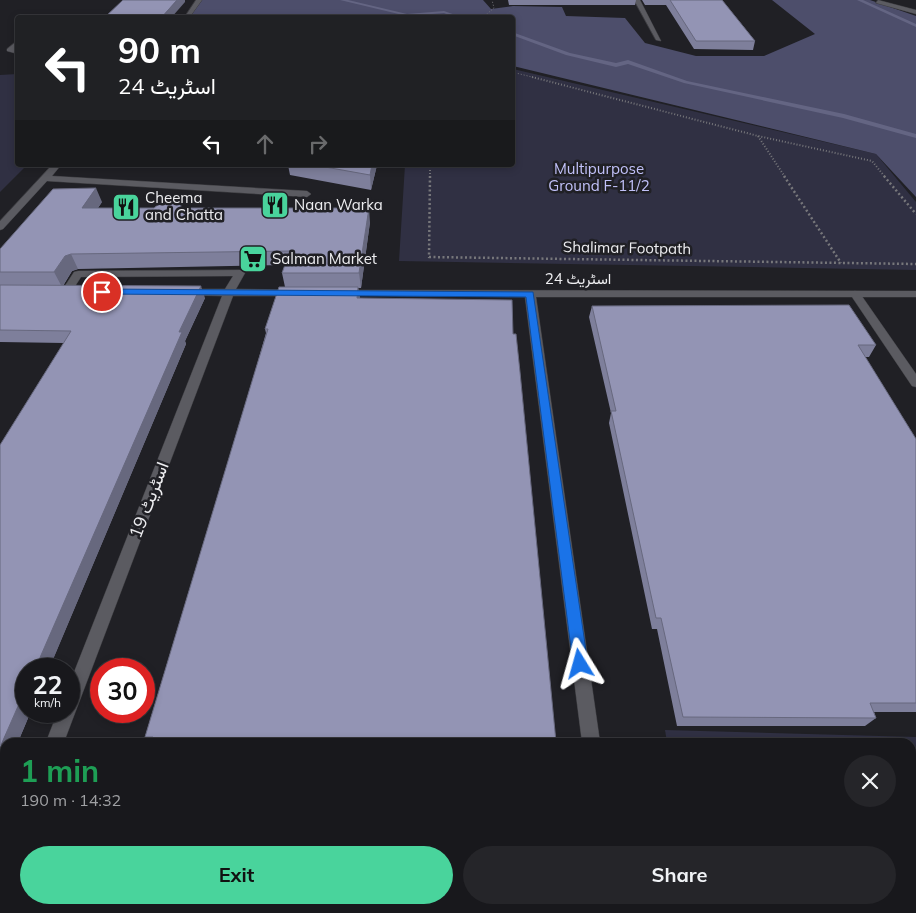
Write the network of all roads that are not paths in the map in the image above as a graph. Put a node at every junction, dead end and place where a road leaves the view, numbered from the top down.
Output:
1 (199, 0) edge
2 (637, 0) edge
3 (878, 2) dead end
4 (916, 12) edge
5 (188, 15) edge
6 (659, 40) dead end
7 (15, 45) edge
8 (15, 51) edge
9 (55, 167) edge
10 (45, 178) junction
11 (307, 194) dead end
12 (0, 227) edge
13 (66, 292) edge
14 (172, 292) edge
15 (229, 292) junction
16 (307, 293) edge
17 (326, 293) edge
18 (530, 294) junction
19 (855, 294) junction
20 (916, 294) edge
21 (916, 383) edge
22 (80, 679) edge
23 (62, 723) edge
24 (57, 738) edge
25 (590, 738) edge

1 - 5 street
2 - 6 street
3 - 4 street
7 - 8 street
9 - 10 street
10 - 11 street
10 - 12 street
13 - 15 street, اسٹریٹ 19
14 - 15 street
15 - 16 street
15 - 22 street, اسٹریٹ 19
17 - 18 street, اسٹریٹ 24
18 - 19 street, اسٹریٹ 24
18 - 25 street
19 - 20 street, اسٹریٹ 24
19 - 21 street
23 - 24 street

